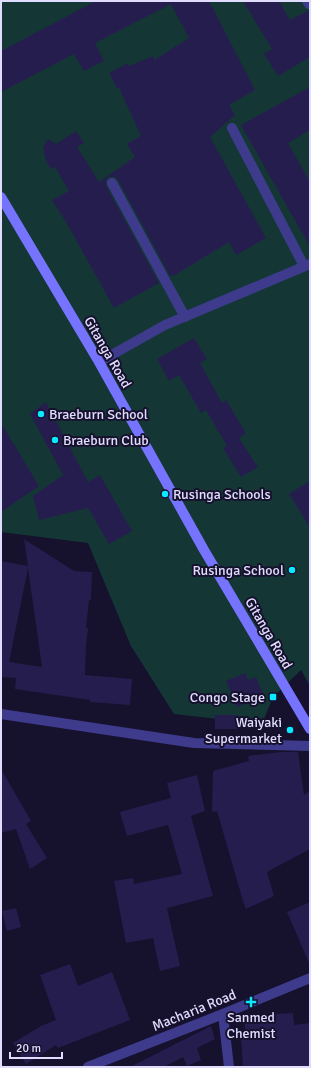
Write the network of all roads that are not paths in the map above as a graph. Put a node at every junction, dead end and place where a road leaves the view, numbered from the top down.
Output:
1 (232, 128) dead end
2 (112, 183) dead end
3 (1, 197) edge
4 (307, 265) edge
5 (185, 317) junction
6 (99, 362) junction
7 (1, 714) edge
8 (310, 729) edge
9 (310, 746) edge
10 (310, 978) edge
11 (223, 1014) junction
12 (88, 1067) edge
13 (229, 1067) edge

1 - 4 street
2 - 5 street
3 - 6 main road, Gitanga Road
4 - 5 street
5 - 6 street
6 - 8 main road, Gitanga Road
7 - 9 street
10 - 11 street, Macharia Road
11 - 12 street, Macharia Road
11 - 13 street

